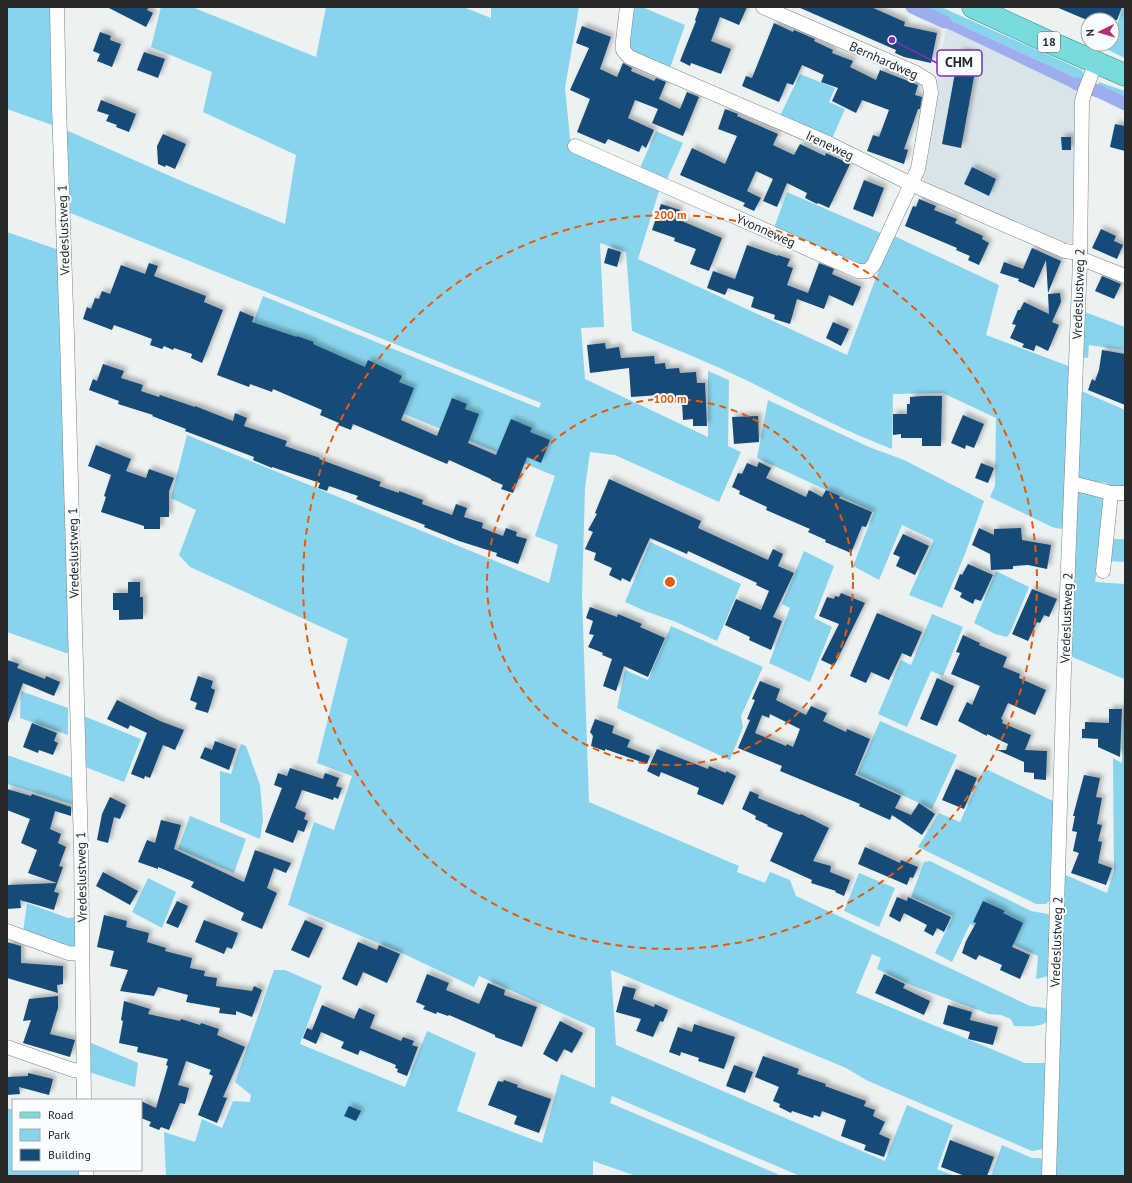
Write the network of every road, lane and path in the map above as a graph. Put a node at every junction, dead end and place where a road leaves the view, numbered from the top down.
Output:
1 (57, 7) edge
2 (627, 7) edge
3 (763, 7) edge
4 (973, 7) edge
5 (1094, 68) junction
6 (1125, 75) edge
7 (575, 146) dead end
8 (911, 184) junction
9 (1080, 256) junction
10 (1125, 276) edge
11 (1072, 483) junction
12 (1118, 493) edge
13 (1103, 571) dead end
14 (7, 931) edge
15 (82, 954) junction
16 (7, 1047) edge
17 (82, 1071) junction
18 (84, 1099) edge
19 (1048, 1176) edge

1 - 15 street, Vredeslustweg 1
2 - 8 street, Ireneweg
3 - 8 street, Bernhardweg
4 - 5 main road, 18
5 - 6 main road, 18
5 - 9 street, Vredeslustweg 2
7 - 8 street, Yvonneweg
8 - 9 street, Ireneweg
9 - 10 street, Ireneweg
9 - 11 street, Vredeslustweg 2
11 - 12 street
11 - 19 street, Vredeslustweg 2
12 - 13 street
14 - 15 street
15 - 17 street, Vredeslustweg 1
16 - 17 street
17 - 18 street, Vredeslustweg 1

